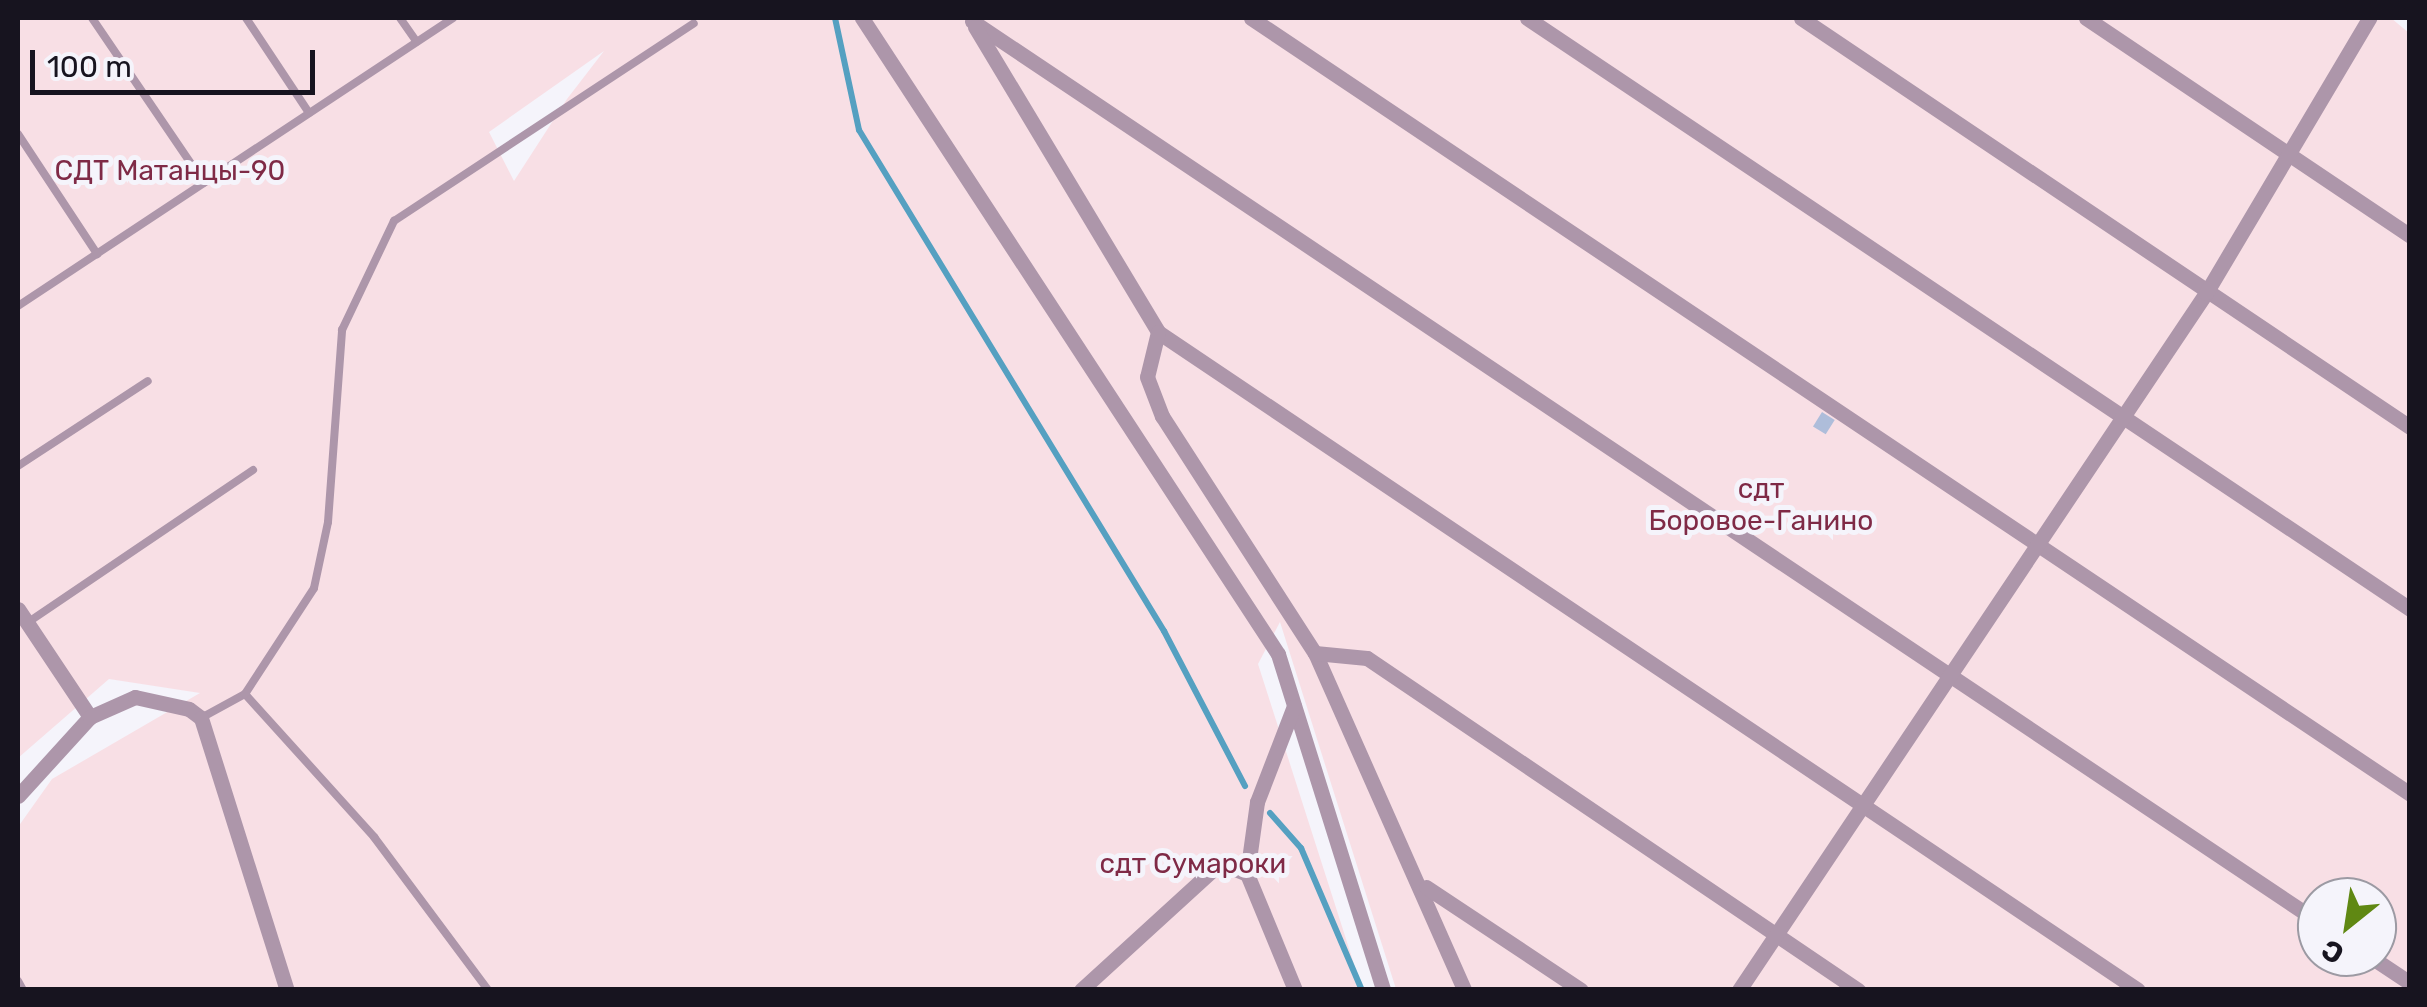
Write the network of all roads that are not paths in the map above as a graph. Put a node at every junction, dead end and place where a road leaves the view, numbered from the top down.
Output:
1 (92, 18) edge
2 (246, 18) edge
3 (400, 18) edge
4 (453, 18) edge
5 (862, 18) edge
6 (1251, 18) edge
7 (1527, 18) edge
8 (1801, 18) edge
9 (2086, 18) edge
10 (2369, 18) edge
11 (972, 19) edge
12 (694, 22) dead end
13 (417, 42) junction
14 (309, 112) junction
15 (18, 134) edge
16 (2284, 153) junction
17 (204, 183) junction
18 (2410, 236) edge
19 (97, 254) junction
20 (2206, 294) junction
21 (18, 306) edge
22 (1158, 332) junction
23 (148, 380) dead end
24 (2122, 420) junction
25 (2410, 426) edge
26 (18, 466) edge
27 (252, 470) dead end
28 (2038, 547) junction
29 (18, 609) edge
30 (2410, 609) edge
31 (27, 624) junction
32 (1315, 653) junction
33 (1951, 676) junction
34 (245, 694) junction
35 (1294, 706) junction
36 (90, 717) junction
37 (201, 718) junction
38 (2410, 794) edge
39 (18, 796) edge
40 (1864, 804) junction
41 (1247, 874) junction
42 (1424, 886) junction
43 (2297, 908) edge
44 (1777, 934) junction
45 (18, 981) edge
46 (22, 990) edge
47 (287, 990) edge
48 (488, 990) edge
49 (1081, 990) edge
50 (1295, 990) edge
51 (1383, 990) edge
52 (1464, 990) edge
53 (1581, 990) edge
54 (1739, 990) edge
55 (1858, 990) edge
56 (2138, 990) edge

1 - 17 lane
2 - 14 lane
3 - 13 lane
4 - 13 lane
5 - 35 street
6 - 28 street
7 - 24 street
8 - 20 street
9 - 16 street
10 - 16 street
11 - 22 street
11 - 33 street
12 - 34 lane
13 - 14 lane
14 - 17 lane
15 - 19 lane
16 - 18 street
16 - 20 street
17 - 19 lane
19 - 21 lane
20 - 24 street
20 - 25 street
22 - 32 street
22 - 40 street
23 - 26 lane
24 - 28 street
24 - 30 street
27 - 31 lane
28 - 33 street
28 - 38 street
29 - 31 street
31 - 36 street
32 - 42 street
32 - 44 street
33 - 40 street
33 - 43 street
34 - 37 lane
34 - 48 lane
35 - 41 street
35 - 51 street
36 - 37 street
36 - 39 street
37 - 47 street
40 - 44 street
40 - 56 street
41 - 49 street
41 - 50 street
42 - 52 street
42 - 53 street
44 - 54 street
44 - 55 street
45 - 46 lane

